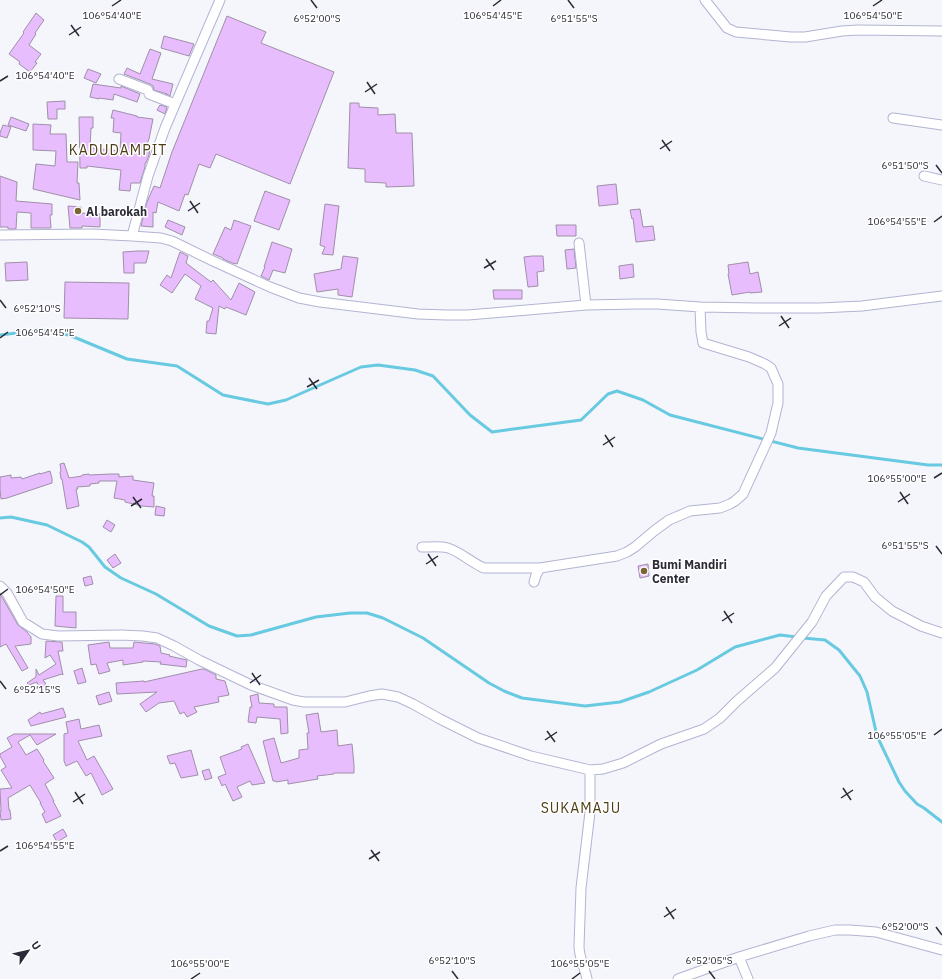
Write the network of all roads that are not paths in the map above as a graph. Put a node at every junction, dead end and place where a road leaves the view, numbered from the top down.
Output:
1 (220, 0) edge
2 (705, 0) edge
3 (942, 31) edge
4 (119, 79) dead end
5 (175, 104) junction
6 (892, 118) dead end
7 (942, 125) edge
8 (924, 176) dead end
9 (942, 180) edge
10 (0, 235) edge
11 (132, 236) junction
12 (579, 243) dead end
13 (942, 296) edge
14 (586, 305) junction
15 (700, 307) junction
16 (422, 547) dead end
17 (540, 568) junction
18 (534, 582) dead end
19 (0, 586) edge
20 (942, 633) edge
21 (590, 770) junction
22 (942, 950) edge
23 (739, 957) junction
24 (586, 979) edge
25 (678, 979) edge
26 (748, 979) edge

1 - 5 street
2 - 3 street
4 - 5 street
5 - 11 street
6 - 7 street
8 - 9 street
10 - 11 street
11 - 14 street
12 - 14 street
13 - 15 street
14 - 15 street
15 - 17 street
16 - 17 street
17 - 18 street
19 - 21 street
20 - 21 street
21 - 24 street
22 - 23 street
23 - 25 street
23 - 26 street

